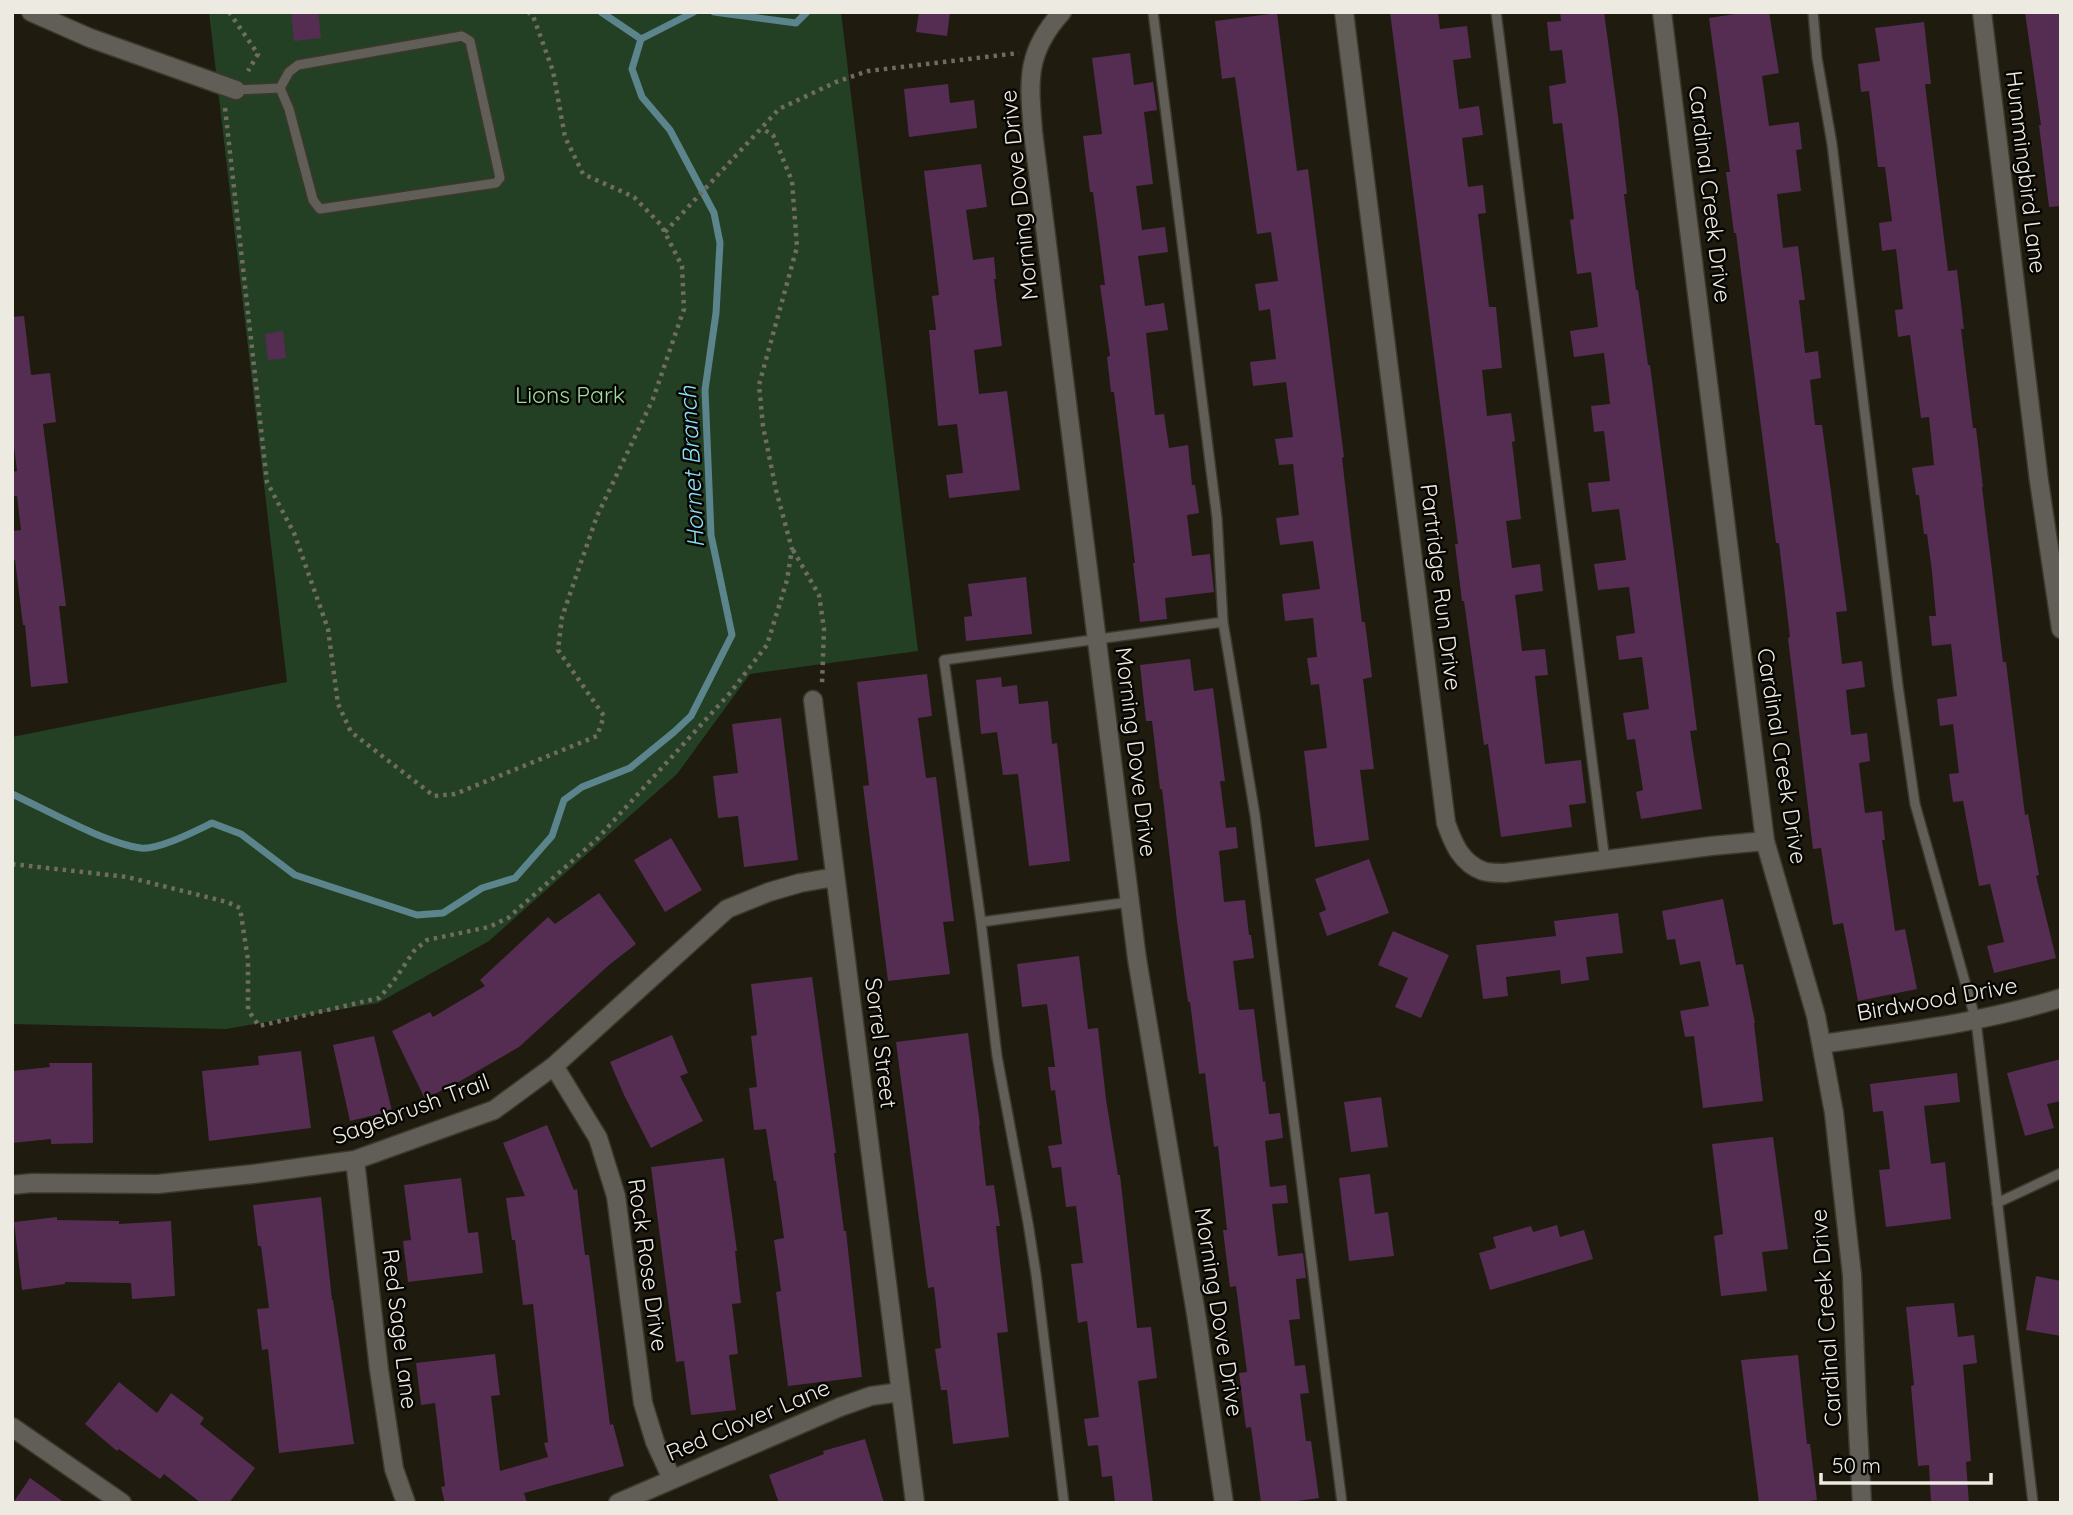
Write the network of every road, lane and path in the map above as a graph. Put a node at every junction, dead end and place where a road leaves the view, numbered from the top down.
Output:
1 (31, 12) edge
2 (229, 12) edge
3 (1062, 12) edge
4 (1153, 12) edge
5 (1344, 12) edge
6 (1496, 12) edge
7 (1662, 12) edge
8 (1813, 12) edge
9 (1982, 12) edge
10 (532, 14) edge
11 (1037, 51) junction
12 (248, 71) dead end
13 (280, 88) junction
14 (236, 90) joint
15 (225, 108) dead end
16 (761, 128) junction
17 (665, 232) junction
18 (792, 549) junction
19 (1223, 622) junction
20 (2061, 629) edge
21 (1097, 641) junction
22 (814, 704) joint
23 (1765, 841) junction
24 (1605, 861) junction
25 (12, 864) edge
26 (835, 877) junction
27 (1130, 902) junction
28 (981, 922) junction
29 (2061, 998) edge
30 (1976, 1021) junction
31 (1822, 1044) junction
32 (554, 1066) junction
33 (355, 1160) junction
34 (2061, 1173) edge
35 (12, 1185) edge
36 (1997, 1203) junction
37 (901, 1392) junction
38 (12, 1427) edge
39 (672, 1479) junction
40 (122, 1503) edge
41 (406, 1503) edge
42 (618, 1503) edge
43 (915, 1503) edge
44 (1064, 1503) edge
45 (1224, 1503) edge
46 (1342, 1503) edge
47 (1862, 1503) edge
48 (2034, 1503) edge

1 - 14 street
2 - 12 path
3 - 11 street, Morning Dove Drive
4 - 19 lane
5 - 24 street, Partridge Run Drive
6 - 24 lane
7 - 23 street, Cardinal Creek Drive
8 - 30 lane
9 - 20 street, Hummingbird Lane
10 - 17 path
11 - 16 path
11 - 21 street, Morning Dove Drive
13 - 13 lane
13 - 14 lane
15 - 17 path
16 - 17 path
16 - 18 path
18 - 22 path
18 - 25 path
19 - 21 lane
19 - 46 lane
21 - 27 street, Morning Dove Drive
21 - 28 lane
22 - 26 street, Sorrel Street
23 - 24 street, Partridge Run Drive
23 - 31 street, Cardinal Creek Drive
26 - 32 street, Sagebrush Trail
26 - 37 street, Sorrel Street
27 - 28 lane
27 - 45 street, Morning Dove Drive
28 - 44 lane
29 - 30 street, Birdwood Drive
30 - 31 street, Birdwood Drive
30 - 36 lane
31 - 47 street, Cardinal Creek Drive
32 - 33 street, Sagebrush Trail
32 - 39 street, Rock Rose Drive
33 - 35 street, Sagebrush Trail
33 - 41 street, Red Sage Lane
34 - 36 lane
36 - 48 lane
37 - 39 street, Red Clover Lane
37 - 43 street, Sorrel Street
38 - 40 street
39 - 42 street, Red Clover Lane

